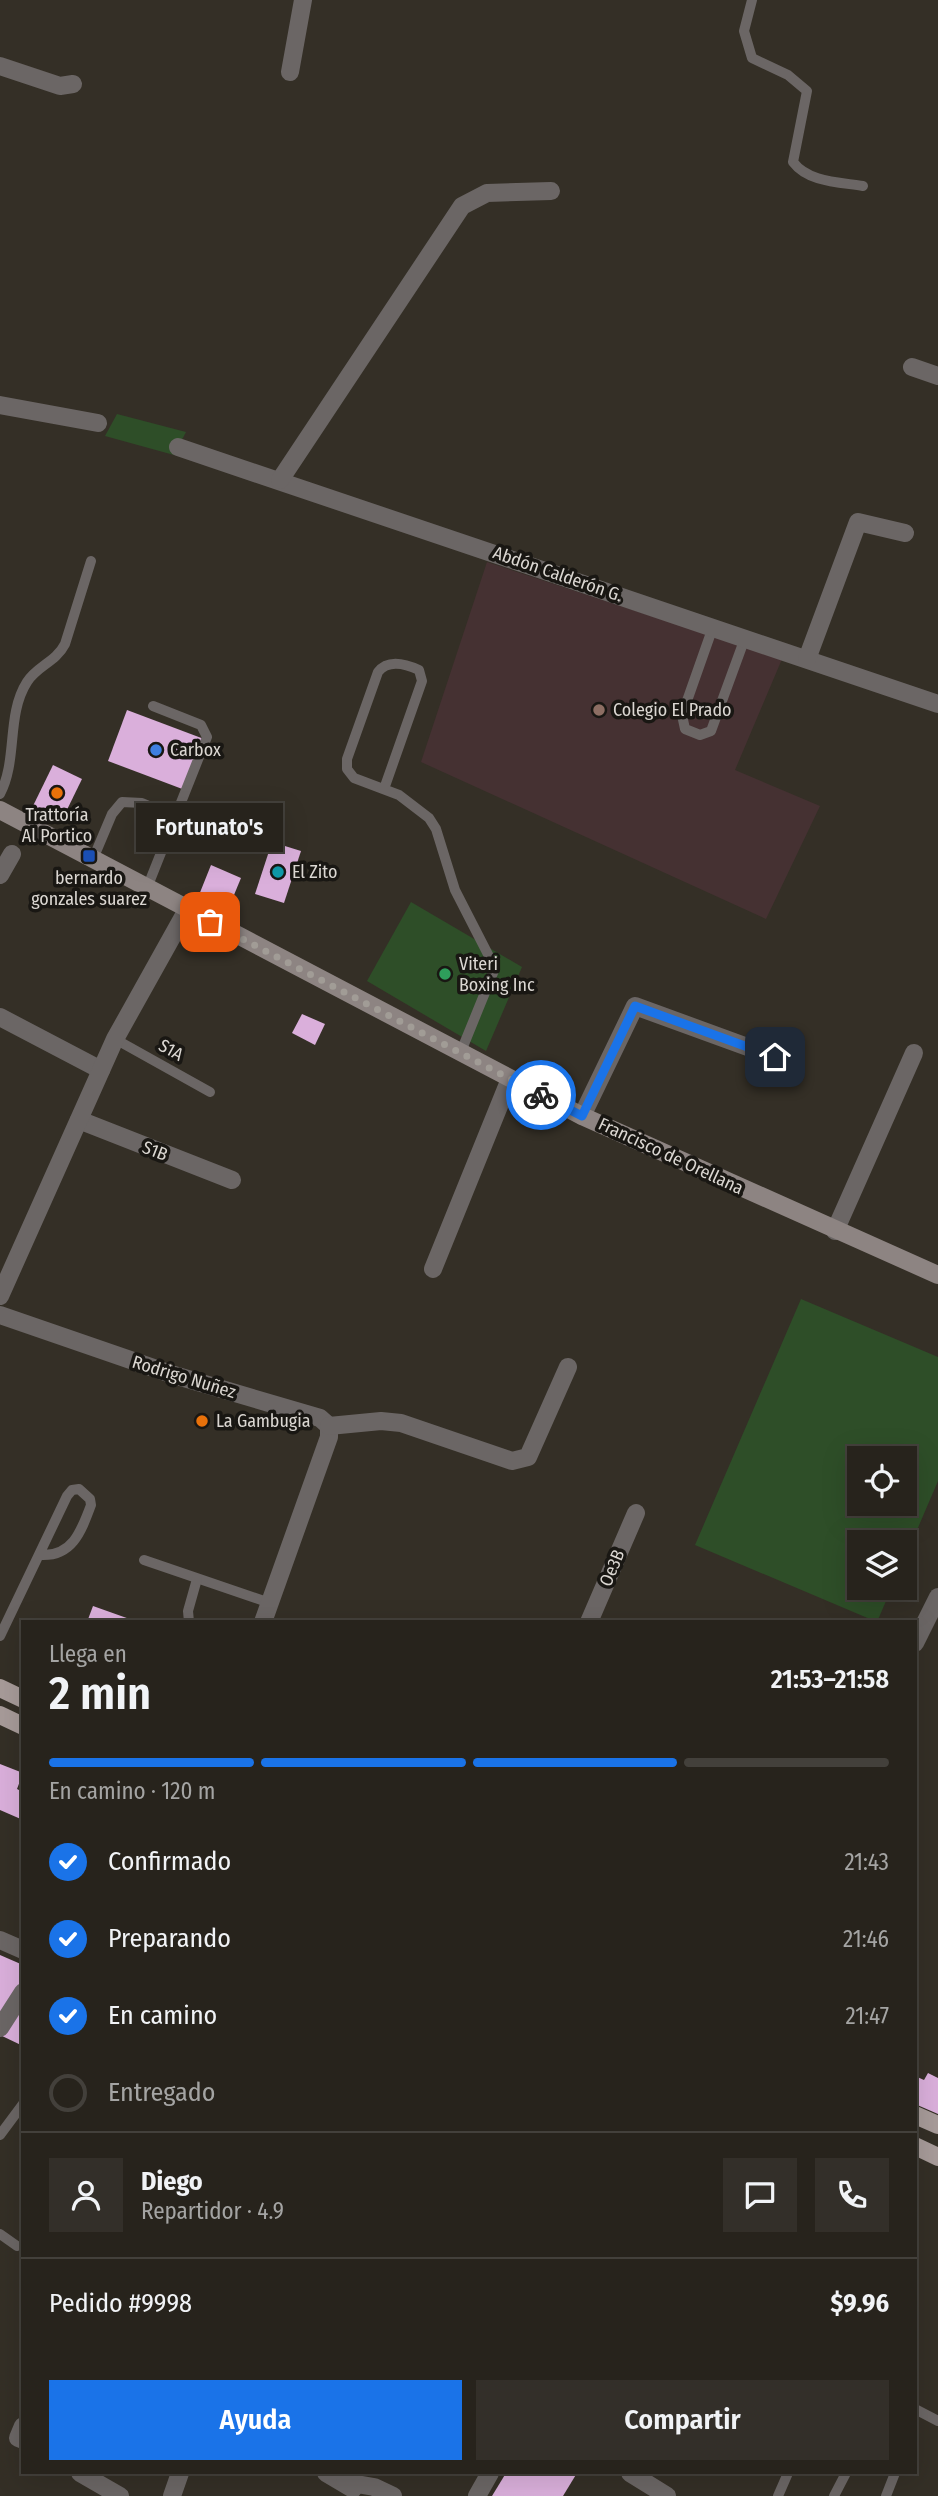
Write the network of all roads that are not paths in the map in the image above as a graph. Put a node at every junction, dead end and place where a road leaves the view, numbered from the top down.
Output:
1 (303, 0) edge
2 (752, 0) edge
3 (0, 66) edge
4 (289, 72) dead end
5 (73, 84) dead end
6 (863, 186) dead end
7 (551, 191) dead end
8 (912, 367) dead end
9 (938, 376) edge
10 (0, 405) edge
11 (98, 423) dead end
12 (178, 447) dead end
13 (280, 480) junction
14 (905, 533) dead end
15 (90, 561) dead end
16 (713, 627) junction
17 (745, 638) junction
18 (807, 659) junction
19 (938, 704) edge
20 (153, 706) dead end
21 (384, 789) junction
22 (0, 794) edge
23 (0, 810) edge
24 (175, 817) junction
25 (12, 854) dead end
26 (93, 859) junction
27 (0, 874) edge
28 (148, 888) junction
29 (187, 910) junction
30 (0, 1017) edge
31 (115, 1040) junction
32 (914, 1053) dead end
33 (460, 1054) junction
34 (775, 1057) dead end
35 (102, 1070) junction
36 (510, 1079) junction
37 (209, 1092) dead end
38 (582, 1116) junction
39 (79, 1120) junction
40 (232, 1180) dead end
41 (835, 1231) junction
42 (433, 1269) dead end
43 (938, 1275) edge
44 (0, 1296) edge
45 (0, 1315) edge
46 (568, 1367) dead end
47 (329, 1426) junction
48 (636, 1513) dead end
49 (40, 1555) junction
50 (144, 1560) dead end
51 (197, 1579) junction
52 (938, 1597) edge
53 (270, 1603) junction
54 (189, 1620) edge
55 (264, 1620) edge
56 (590, 1620) edge
57 (0, 1636) edge
58 (917, 1639) edge
59 (0, 1688) edge
60 (21, 1698) edge
61 (0, 1715) edge
62 (21, 1725) edge
63 (0, 1940) edge
64 (21, 1949) edge
65 (21, 1995) edge
66 (0, 2028) edge
67 (21, 2107) edge
68 (917, 2116) edge
69 (938, 2125) edge
70 (0, 2135) edge
71 (917, 2147) edge
72 (938, 2157) edge
73 (0, 2234) edge
74 (17, 2246) dead end
75 (918, 2410) edge
76 (938, 2421) edge
77 (81, 2474) edge
78 (180, 2474) edge
79 (328, 2474) edge
80 (489, 2474) edge
81 (632, 2474) edge
82 (788, 2474) edge
83 (845, 2474) edge
84 (895, 2474) edge
85 (345, 2482) junction
86 (120, 2496) edge
87 (172, 2496) edge
88 (361, 2496) edge
89 (393, 2496) edge
90 (477, 2496) edge
91 (667, 2496) edge
92 (778, 2496) edge
93 (834, 2496) edge
94 (886, 2496) edge

1 - 4 street
2 - 6 lane
3 - 5 street
7 - 13 street
8 - 9 street
10 - 11 street
12 - 13 street, Abdón Calderón G.
13 - 16 street, Abdón Calderón G.
14 - 18 street
15 - 22 lane
16 - 17 street, Abdón Calderón G.
16 - 17 lane
17 - 18 street, Abdón Calderón G.
18 - 19 street, Abdón Calderón G.
20 - 24 lane
21 - 21 lane
21 - 33 lane
23 - 26 street, Francisco de Orellana
24 - 26 lane
24 - 28 lane
25 - 27 street
26 - 28 street, Francisco de Orellana
28 - 29 street, Francisco de Orellana
29 - 31 street
29 - 33 street, Francisco de Orellana
30 - 35 street
31 - 35 street
31 - 37 lane, S1A
32 - 41 street
33 - 36 street, Francisco de Orellana
34 - 38 street
35 - 39 street
36 - 38 street, Francisco de Orellana
36 - 42 street
38 - 41 street, Francisco de Orellana
39 - 40 street, S1B
39 - 44 street
41 - 43 street, Francisco de Orellana
45 - 47 street, Rodrigo Nuñez
46 - 47 street
47 - 53 street
48 - 56 street, Oe3B
49 - 49 lane
49 - 57 lane
50 - 51 lane
51 - 53 lane
51 - 54 lane
52 - 58 street
53 - 55 street
59 - 60 main road
61 - 62 main road
63 - 64 street
65 - 66 street
67 - 70 lane
68 - 69 main road
71 - 72 main road
73 - 74 lane
75 - 76 lane
77 - 86 street
78 - 87 street
79 - 85 street
80 - 90 street
81 - 91 street
82 - 92 lane
83 - 93 lane
84 - 94 lane
85 - 88 street
85 - 89 street

